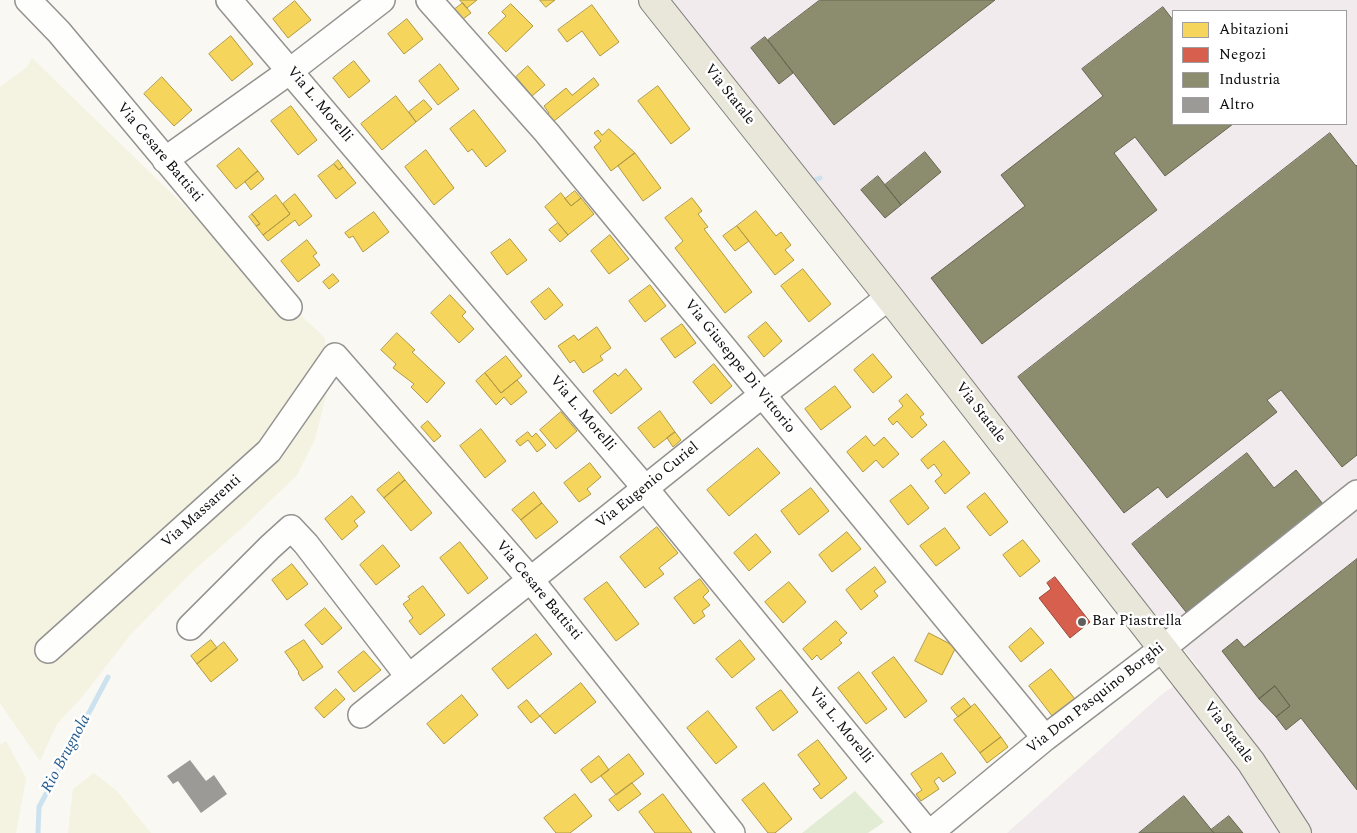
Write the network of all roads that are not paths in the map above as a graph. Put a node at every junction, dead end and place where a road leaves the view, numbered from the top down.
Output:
1 (28, 0) edge
2 (229, 0) edge
3 (382, 0) edge
4 (429, 0) edge
5 (653, 0) edge
6 (290, 71) junction
7 (165, 160) junction
8 (889, 297) junction
9 (289, 307) dead end
10 (335, 356) joint
11 (762, 395) junction
12 (645, 488) junction
13 (1357, 493) edge
14 (530, 579) junction
15 (190, 627) dead end
16 (1162, 648) junction
17 (48, 650) dead end
18 (408, 676) junction
19 (361, 715) dead end
20 (1045, 738) junction
21 (732, 833) edge
22 (929, 833) edge
23 (1296, 833) edge

1 - 7 street, Via Cesare Battisti
2 - 6 street, Via L. Morelli
3 - 6 street
4 - 11 street, Via Giuseppe Di Vittorio
5 - 8 main road, Via Statale
6 - 7 street
6 - 12 street, Via L. Morelli
7 - 9 street, Via Cesare Battisti
8 - 11 street, Via Eugenio Curiel
8 - 16 main road, Via Statale
10 - 14 street, Via Cesare Battisti
10 - 17 street, Via Massarenti
11 - 12 street, Via Eugenio Curiel
11 - 20 street, Via Giuseppe Di Vittorio
12 - 14 street, Via Eugenio Curiel
12 - 22 street, Via L. Morelli
13 - 16 street, Via Don Pasquino Borghi
14 - 18 street, Via Eugenio Curiel
14 - 21 street, Via Cesare Battisti
15 - 18 street
16 - 20 street, Via Don Pasquino Borghi
16 - 23 main road, Via Statale
18 - 19 street, Via Eugenio Curiel
20 - 22 street, Via Don Pasquino Borghi

